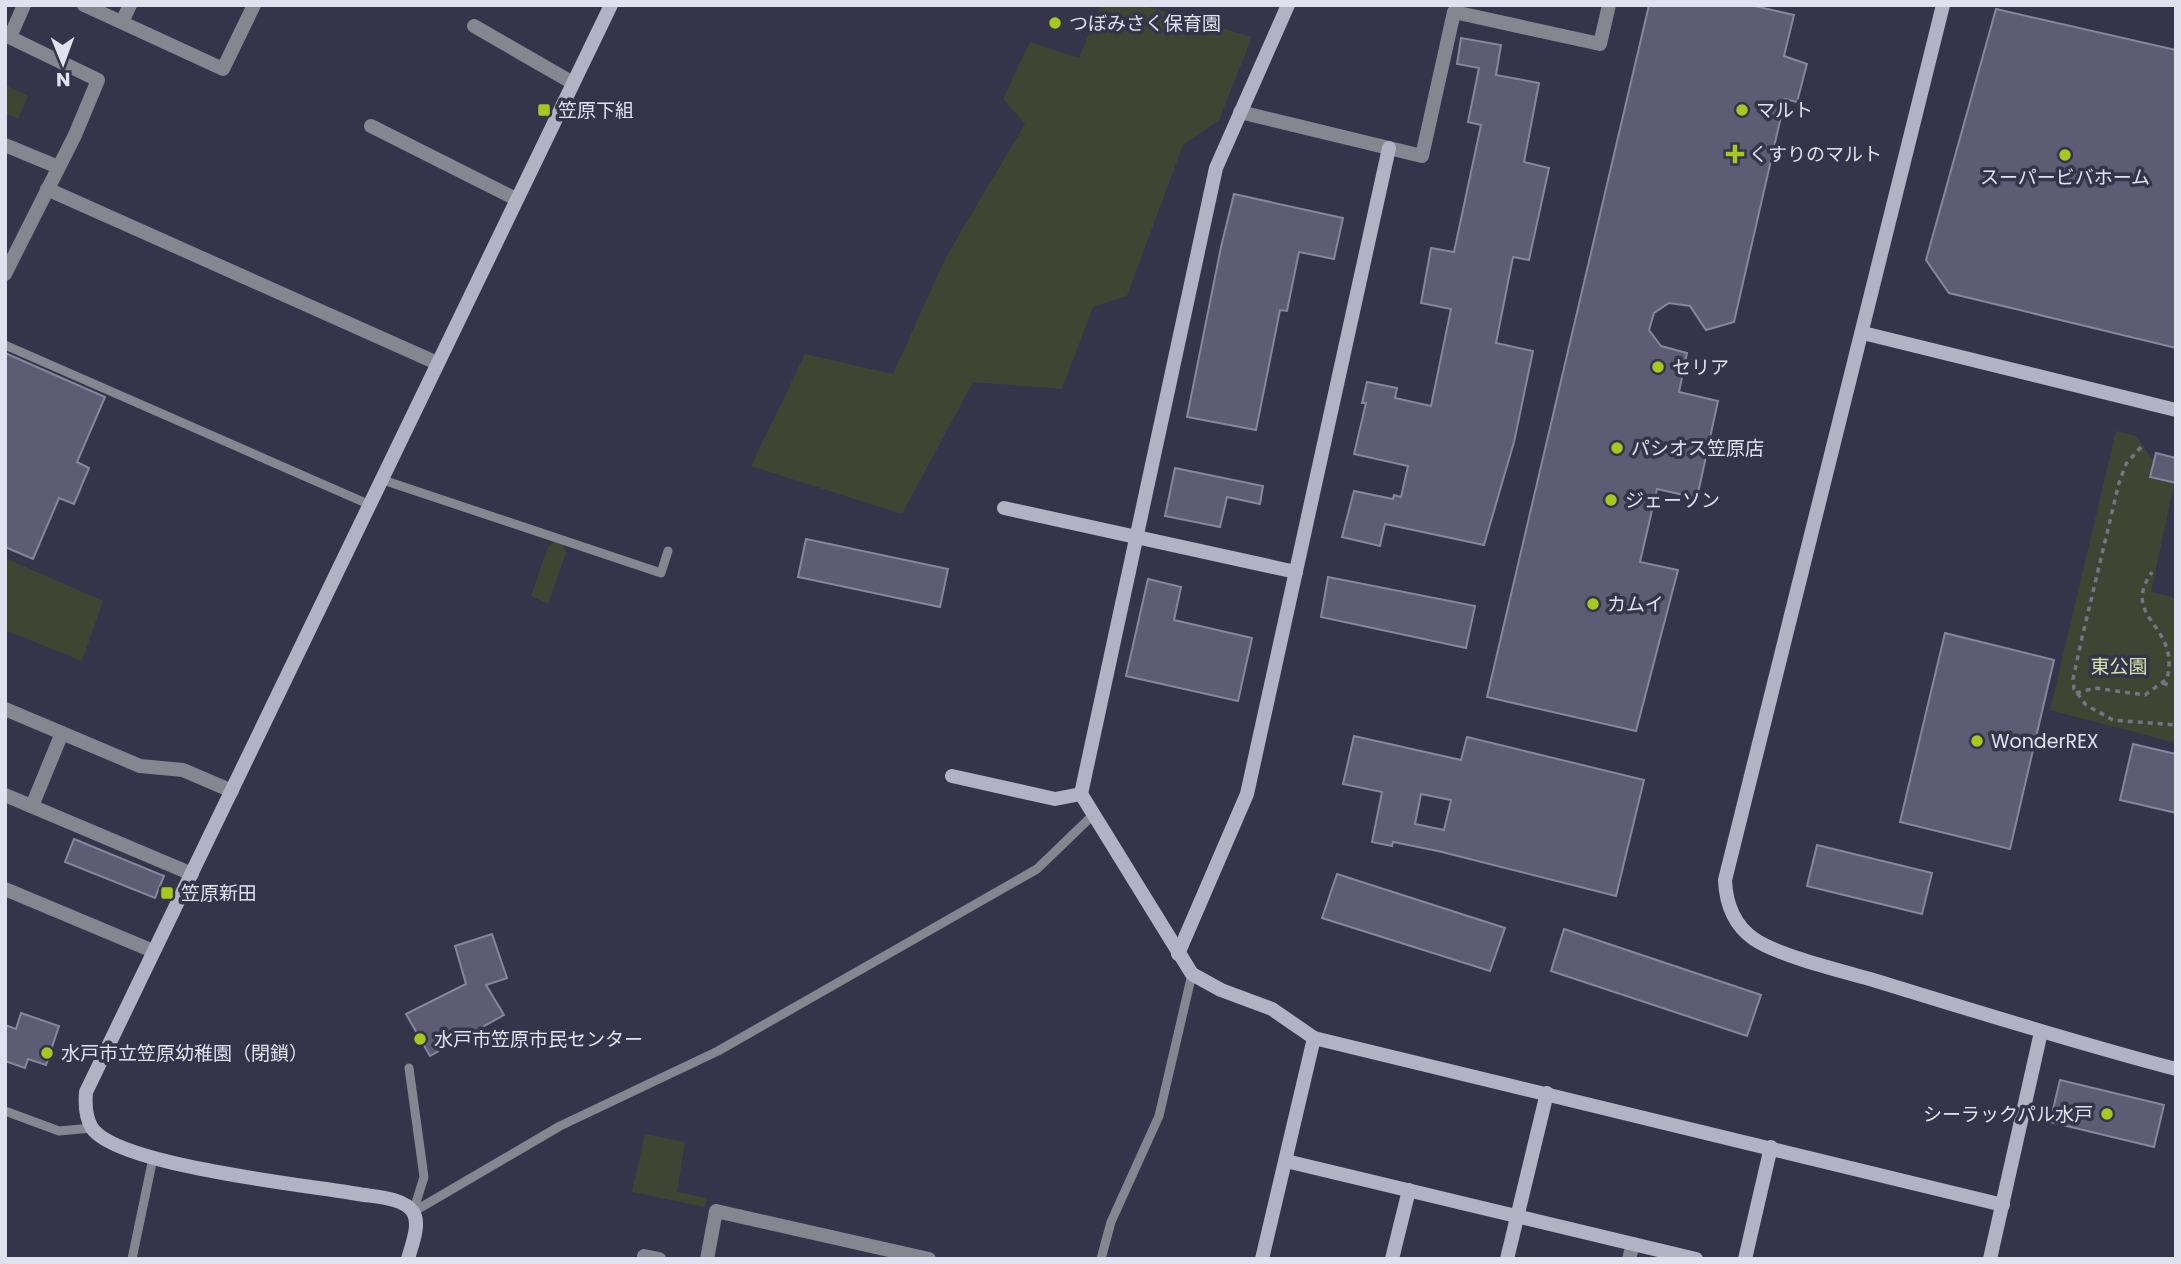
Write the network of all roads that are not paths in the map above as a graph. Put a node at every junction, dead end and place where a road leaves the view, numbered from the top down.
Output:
1 (24, 5) edge
2 (84, 5) edge
3 (130, 5) edge
4 (254, 5) edge
5 (611, 5) edge
6 (1288, 5) edge
7 (1609, 5) edge
8 (1943, 5) edge
9 (122, 22) junction
10 (474, 26) dead end
11 (8, 36) edge
12 (573, 83) junction
13 (1240, 112) junction
14 (371, 126) dead end
15 (5, 145) edge
16 (1389, 148) junction
17 (58, 167) junction
18 (47, 189) junction
19 (516, 200) junction
20 (5, 274) edge
21 (1863, 332) junction
22 (5, 345) edge
23 (437, 363) junction
24 (2176, 410) edge
25 (380, 479) junction
26 (368, 504) junction
27 (1004, 508) dead end
28 (1134, 536) junction
29 (668, 551) dead end
30 (1296, 572) junction
31 (5, 709) edge
32 (62, 733) junction
33 (952, 776) dead end
34 (232, 791) junction
35 (1081, 794) junction
36 (5, 795) edge
37 (32, 806) junction
38 (1092, 816) junction
39 (192, 874) junction
40 (5, 889) edge
41 (153, 951) junction
42 (1178, 954) junction
43 (1192, 974) junction
44 (2041, 1032) junction
45 (1314, 1038) junction
46 (409, 1068) dead end
47 (2176, 1069) edge
48 (1546, 1093) junction
49 (5, 1111) edge
50 (92, 1128) junction
51 (1771, 1147) junction
52 (153, 1158) junction
53 (1286, 1161) junction
54 (1409, 1190) junction
55 (2003, 1205) junction
56 (413, 1212) junction
57 (1517, 1216) junction
58 (1633, 1244) junction
59 (132, 1259) edge
60 (408, 1259) edge
61 (707, 1259) edge
62 (929, 1259) edge
63 (1101, 1259) edge
64 (1262, 1259) edge
65 (1392, 1259) edge
66 (1507, 1259) edge
67 (1629, 1259) edge
68 (1696, 1259) edge
69 (1745, 1259) edge
70 (1990, 1259) edge

1 - 11 street
2 - 9 street
3 - 9 street
4 - 9 street
5 - 12 street
6 - 13 street
7 - 16 street
8 - 21 street
10 - 12 street
11 - 17 street
12 - 19 street
13 - 16 street
13 - 28 street
14 - 19 street
15 - 17 street
16 - 30 street
17 - 18 street
18 - 20 street
18 - 23 street
19 - 23 street
21 - 24 street
21 - 44 street
22 - 26 lane
23 - 25 street
25 - 26 street
25 - 29 lane
26 - 34 street
27 - 28 street
28 - 30 street
28 - 35 street
30 - 42 street
31 - 32 street
32 - 34 street
32 - 37 street
33 - 35 street
34 - 39 street
35 - 38 street
36 - 37 street
37 - 39 street
38 - 42 street
38 - 56 lane
39 - 41 street
40 - 41 street
41 - 50 street
42 - 43 street
43 - 45 street
43 - 63 lane
44 - 47 street
44 - 55 street
45 - 48 street
45 - 53 street
46 - 56 lane
48 - 51 street
48 - 57 street
49 - 50 lane
50 - 52 street
51 - 55 street
51 - 69 street
52 - 56 street
52 - 59 lane
53 - 54 street
53 - 64 street
54 - 57 street
54 - 65 street
55 - 70 street
56 - 60 street
57 - 58 street
57 - 66 street
58 - 67 street
58 - 68 street
61 - 62 street

